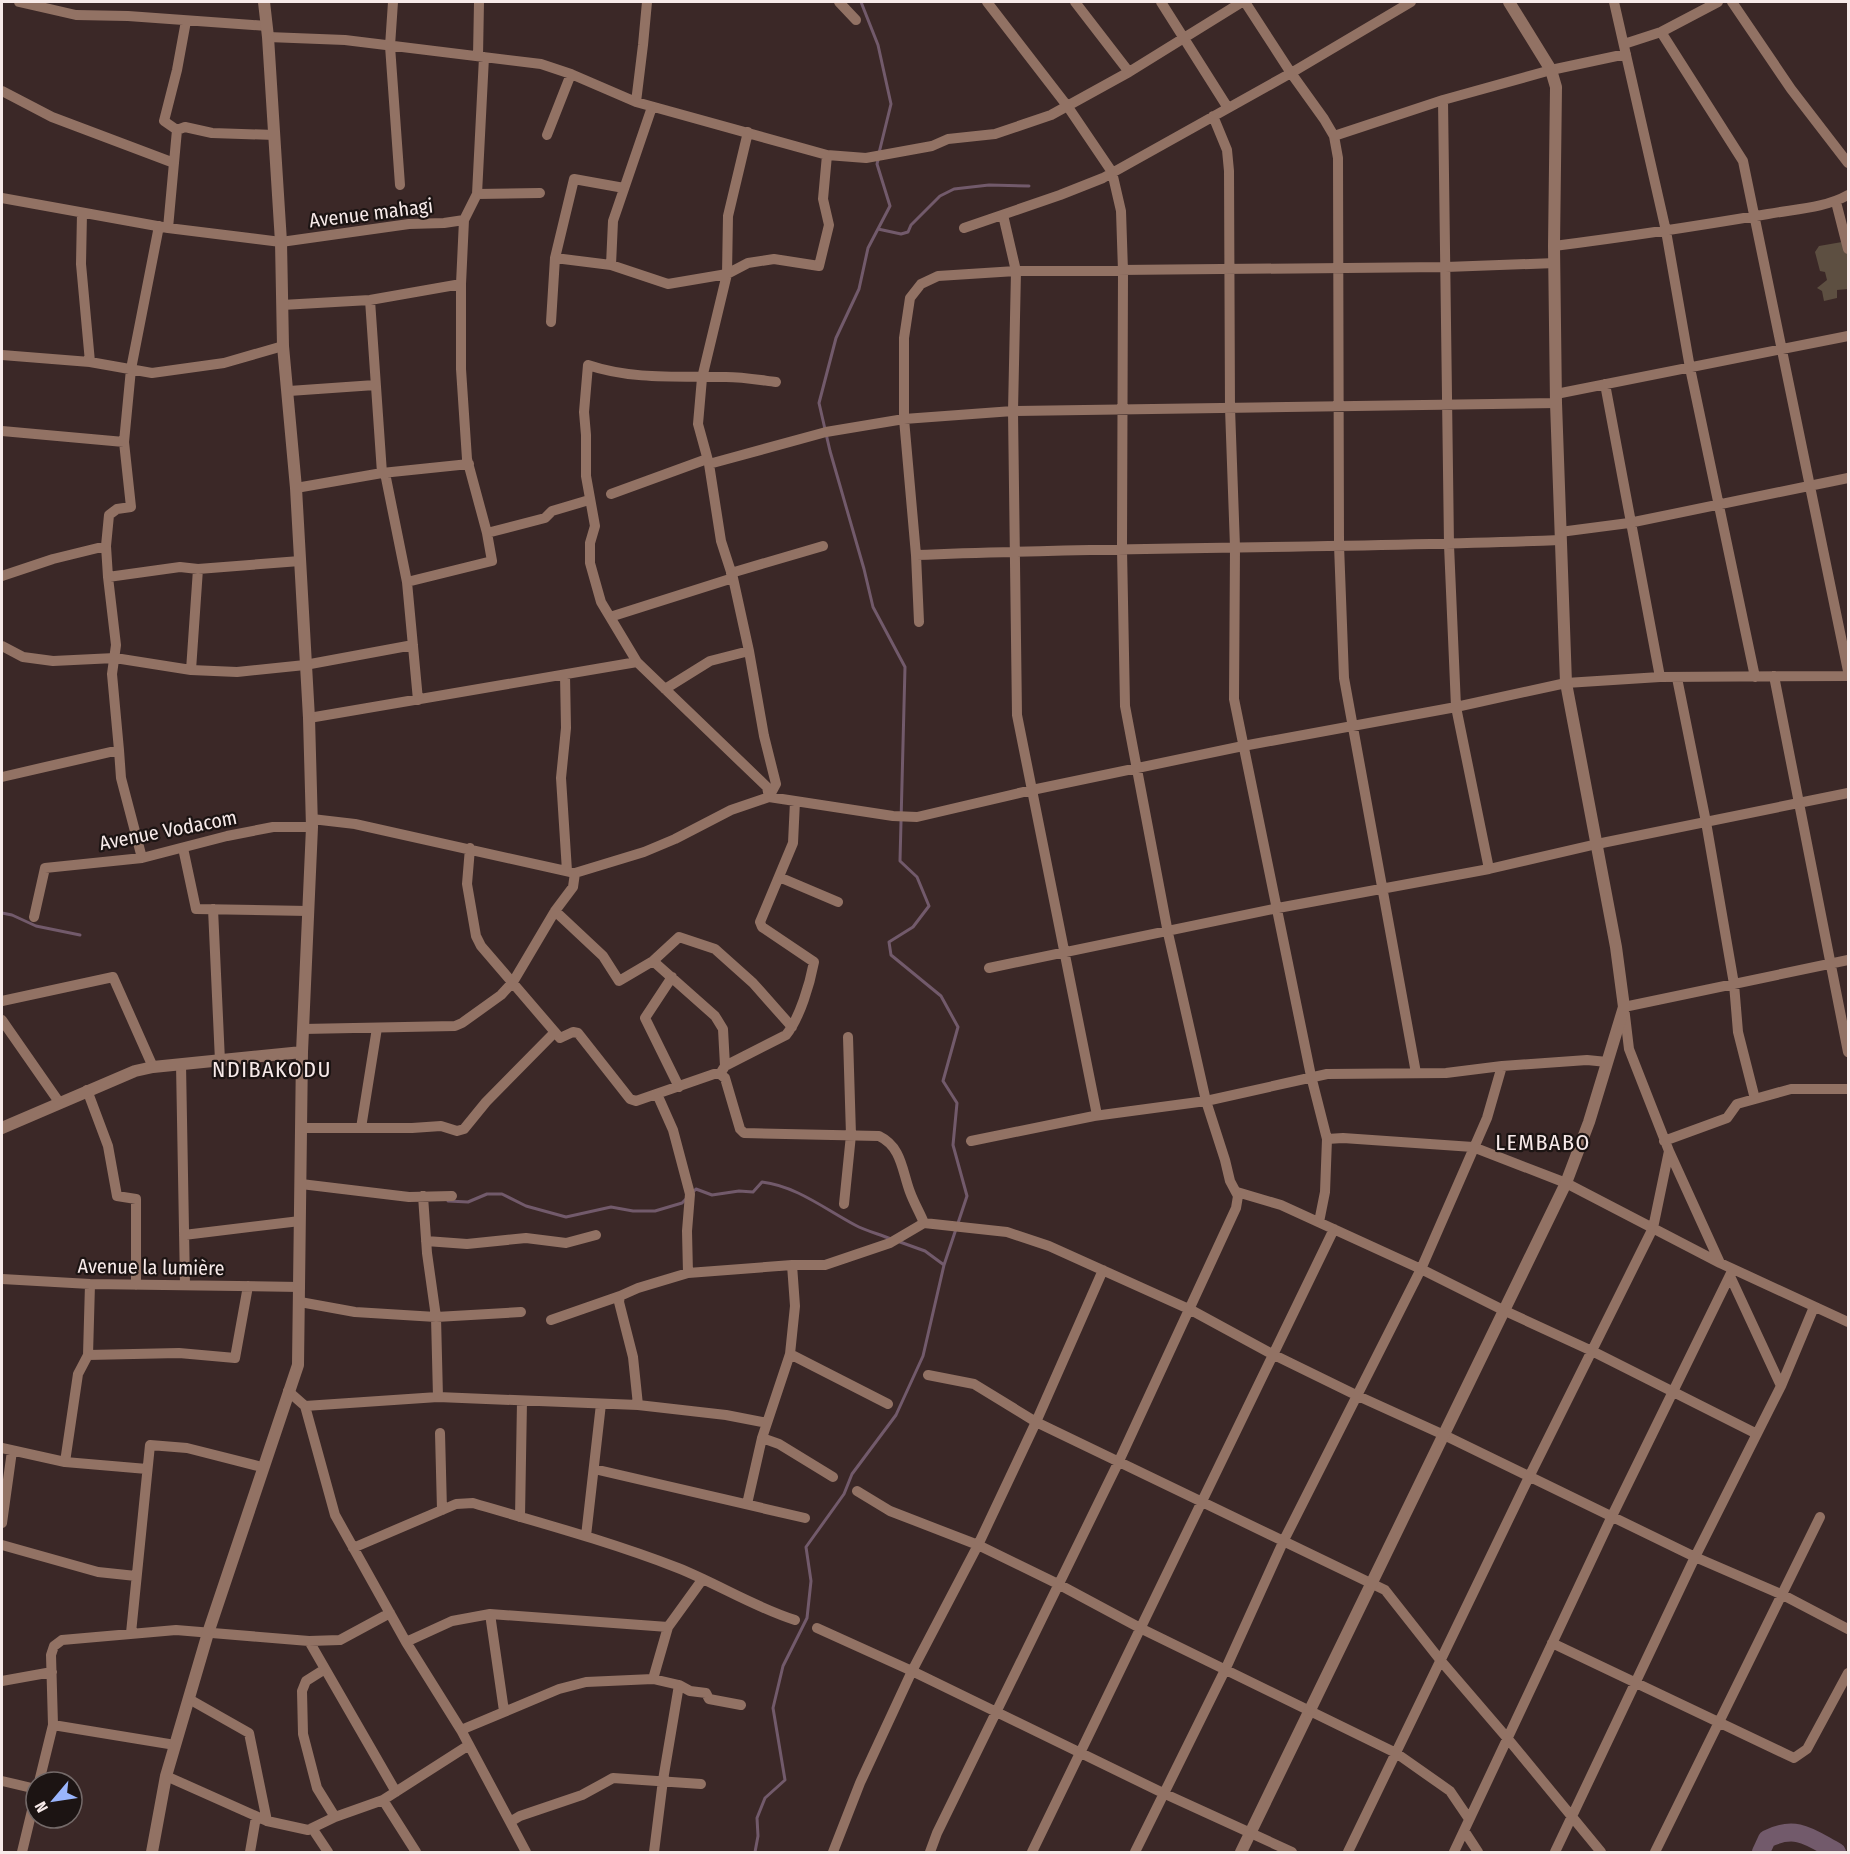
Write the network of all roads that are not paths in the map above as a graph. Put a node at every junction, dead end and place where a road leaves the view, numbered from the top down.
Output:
1 (19, 2) edge
2 (264, 2) edge
3 (393, 2) edge
4 (479, 2) edge
5 (647, 2) edge
6 (839, 2) edge
7 (987, 2) edge
8 (1075, 2) edge
9 (1161, 2) edge
10 (1243, 2) edge
11 (1411, 2) edge
12 (1509, 2) edge
13 (1614, 2) edge
14 (1718, 2) edge
15 (1732, 2) edge
16 (856, 20) dead end
17 (186, 21) junction
18 (268, 32) junction
19 (1661, 32) junction
20 (1185, 38) junction
21 (390, 46) junction
22 (1625, 49) junction
23 (481, 56) junction
24 (1551, 70) junction
25 (1129, 72) junction
26 (1291, 73) junction
27 (571, 74) junction
28 (2, 91) edge
29 (1443, 100) junction
30 (636, 102) junction
31 (652, 107) junction
32 (1068, 107) junction
33 (1228, 108) junction
34 (1213, 116) junction
35 (177, 130) junction
36 (748, 132) junction
37 (275, 135) junction
38 (547, 135) dead end
39 (1334, 136) junction
40 (827, 155) junction
41 (174, 163) junction
42 (1848, 163) edge
43 (1112, 172) junction
44 (400, 185) dead end
45 (624, 188) junction
46 (540, 193) dead end
47 (477, 194) junction
48 (1848, 195) edge
49 (2, 198) edge
50 (1836, 202) junction
51 (82, 213) junction
52 (1003, 215) junction
53 (1756, 216) junction
54 (464, 220) junction
55 (163, 227) junction
56 (964, 228) dead end
57 (1666, 231) junction
58 (281, 242) junction
59 (1554, 246) junction
60 (1848, 249) edge
61 (555, 258) junction
62 (1555, 263) junction
63 (611, 265) junction
64 (1446, 267) junction
65 (1338, 268) junction
66 (1230, 269) junction
67 (1016, 271) junction
68 (1123, 271) junction
69 (728, 274) junction
70 (461, 284) junction
71 (370, 300) junction
72 (282, 305) junction
73 (551, 322) dead end
74 (1848, 336) edge
75 (283, 346) junction
76 (1782, 351) junction
77 (2, 355) edge
78 (90, 362) junction
79 (1690, 368) junction
80 (131, 369) junction
81 (702, 378) junction
82 (776, 382) dead end
83 (1605, 384) junction
84 (375, 385) junction
85 (289, 391) junction
86 (1556, 398) junction
87 (1448, 406) junction
88 (1338, 407) junction
89 (1230, 408) junction
90 (1013, 411) junction
91 (1122, 411) junction
92 (904, 419) junction
93 (2, 431) edge
94 (124, 442) junction
95 (708, 461) junction
96 (469, 464) junction
97 (383, 473) junction
98 (1848, 478) edge
99 (1809, 486) junction
100 (296, 488) junction
101 (611, 494) dead end
102 (589, 500) junction
103 (1719, 505) junction
104 (1629, 523) junction
105 (487, 533) junction
106 (1560, 536) junction
107 (1339, 544) junction
108 (1449, 544) junction
109 (106, 546) junction
110 (823, 546) dead end
111 (1235, 547) junction
112 (1122, 549) junction
113 (1016, 551) junction
114 (916, 555) junction
115 (300, 561) junction
116 (198, 569) junction
117 (2, 576) edge
118 (732, 576) junction
119 (108, 578) junction
120 (407, 582) junction
121 (610, 617) junction
122 (919, 622) dead end
123 (2, 645) edge
124 (413, 645) junction
125 (749, 651) junction
126 (115, 658) junction
127 (637, 662) junction
128 (305, 665) junction
129 (191, 670) junction
130 (1848, 670) edge
131 (565, 675) junction
132 (1774, 676) junction
133 (1848, 676) edge
134 (1660, 677) junction
135 (1755, 677) junction
136 (1677, 678) junction
137 (1566, 683) junction
138 (664, 689) junction
139 (418, 699) junction
140 (1456, 707) junction
141 (309, 718) junction
142 (1351, 726) junction
143 (1243, 746) junction
144 (119, 750) junction
145 (1136, 769) junction
146 (2, 777) edge
147 (1032, 790) junction
148 (1848, 792) edge
149 (769, 797) junction
150 (795, 801) junction
151 (1800, 803) junction
152 (1706, 822) junction
153 (312, 823) junction
154 (1597, 844) junction
155 (183, 848) junction
156 (470, 848) junction
157 (142, 858) junction
158 (1489, 869) junction
159 (571, 872) junction
160 (779, 877) junction
161 (1381, 889) junction
162 (838, 902) dead end
163 (1278, 908) junction
164 (213, 909) junction
165 (308, 911) junction
166 (555, 911) junction
167 (34, 916) dead end
168 (1168, 933) junction
169 (1065, 953) junction
170 (1848, 960) edge
171 (653, 961) junction
172 (1832, 964) junction
173 (989, 968) dead end
174 (672, 977) junction
175 (513, 982) junction
176 (1734, 984) junction
177 (2, 1002) edge
178 (1624, 1007) junction
179 (2, 1020) edge
180 (792, 1027) junction
181 (377, 1028) junction
182 (303, 1029) junction
183 (555, 1032) junction
184 (6, 1033) edge
185 (848, 1037) dead end
186 (302, 1052) junction
187 (1848, 1052) edge
188 (220, 1061) junction
189 (1607, 1062) junction
190 (181, 1064) junction
191 (1502, 1066) junction
192 (153, 1067) junction
193 (723, 1070) junction
194 (1416, 1073) junction
195 (1311, 1076) junction
196 (679, 1087) junction
197 (1848, 1089) edge
198 (87, 1090) junction
199 (657, 1094) junction
200 (1755, 1099) junction
201 (1206, 1101) junction
202 (59, 1102) junction
203 (1097, 1115) junction
204 (2, 1128) edge
205 (301, 1128) junction
206 (361, 1128) junction
207 (851, 1135) junction
208 (1327, 1139) junction
209 (970, 1141) dead end
210 (1666, 1146) junction
211 (1473, 1147) junction
212 (1566, 1183) junction
213 (301, 1184) junction
214 (1237, 1192) junction
215 (423, 1196) junction
216 (452, 1196) dead end
217 (843, 1204) dead end
218 (300, 1221) junction
219 (1319, 1222) junction
220 (924, 1223) junction
221 (1653, 1228) junction
222 (1334, 1229) junction
223 (184, 1235) junction
224 (596, 1235) dead end
225 (426, 1241) junction
226 (1720, 1263) junction
227 (792, 1265) junction
228 (1421, 1269) junction
229 (1103, 1270) junction
230 (688, 1273) junction
231 (1732, 1273) junction
232 (2, 1279) edge
233 (90, 1284) junction
234 (136, 1285) junction
235 (185, 1286) junction
236 (248, 1286) junction
237 (300, 1287) junction
238 (620, 1296) junction
239 (300, 1302) junction
240 (1814, 1306) junction
241 (1191, 1310) junction
242 (1503, 1310) junction
243 (521, 1312) dead end
244 (436, 1317) junction
245 (551, 1320) dead end
246 (1848, 1322) edge
247 (1592, 1351) junction
248 (790, 1354) junction
249 (1272, 1354) junction
250 (88, 1355) junction
251 (928, 1375) dead end
252 (1780, 1386) junction
253 (288, 1391) junction
254 (1672, 1392) junction
255 (1358, 1396) junction
256 (438, 1398) junction
257 (522, 1401) junction
258 (601, 1404) junction
259 (888, 1404) dead end
260 (638, 1405) junction
261 (305, 1406) junction
262 (1036, 1422) junction
263 (767, 1423) junction
264 (440, 1433) dead end
265 (1755, 1433) junction
266 (1444, 1435) junction
267 (762, 1438) junction
268 (7, 1449) edge
269 (1119, 1461) junction
270 (66, 1462) junction
271 (262, 1467) junction
272 (147, 1469) junction
273 (594, 1469) junction
274 (833, 1477) dead end
275 (1529, 1477) junction
276 (857, 1491) dead end
277 (1202, 1503) junction
278 (747, 1504) junction
279 (442, 1510) junction
280 (1612, 1516) junction
281 (520, 1517) junction
282 (1820, 1517) dead end
283 (805, 1518) dead end
284 (2, 1523) edge
285 (586, 1536) junction
286 (1284, 1540) junction
287 (2, 1545) edge
288 (978, 1545) junction
289 (353, 1548) junction
290 (1695, 1557) junction
291 (136, 1576) junction
292 (702, 1580) junction
293 (1058, 1584) junction
294 (1372, 1584) junction
295 (1783, 1595) junction
296 (390, 1613) junction
297 (490, 1614) junction
298 (795, 1620) dead end
299 (668, 1627) junction
300 (817, 1628) dead end
301 (1142, 1629) junction
302 (1848, 1629) edge
303 (131, 1633) junction
304 (208, 1633) junction
305 (309, 1641) junction
306 (406, 1642) junction
307 (1552, 1642) junction
308 (1441, 1662) junction
309 (1226, 1668) junction
310 (326, 1669) junction
311 (912, 1671) junction
312 (52, 1672) junction
313 (1848, 1673) edge
314 (653, 1679) junction
315 (2, 1681) edge
316 (1637, 1683) junction
317 (679, 1685) junction
318 (189, 1699) junction
319 (741, 1705) dead end
320 (1310, 1710) junction
321 (504, 1711) junction
322 (997, 1712) junction
323 (1718, 1722) junction
324 (53, 1725) junction
325 (461, 1730) junction
326 (1508, 1738) junction
327 (176, 1745) junction
328 (469, 1745) junction
329 (1396, 1753) junction
330 (1081, 1754) junction
331 (42, 1770) edge
332 (166, 1776) junction
333 (663, 1780) junction
334 (2, 1781) edge
335 (701, 1784) dead end
336 (24, 1787) edge
337 (396, 1792) junction
338 (1163, 1793) junction
339 (383, 1800) junction
340 (1572, 1816) junction
341 (256, 1817) junction
342 (335, 1817) junction
343 (1469, 1819) junction
344 (267, 1821) junction
345 (510, 1822) junction
346 (312, 1828) junction
347 (27, 1830) edge
348 (1465, 1832) junction
349 (1250, 1833) junction
350 (22, 1852) edge
351 (152, 1852) edge
352 (250, 1852) edge
353 (328, 1852) edge
354 (416, 1852) edge
355 (526, 1852) edge
356 (654, 1852) edge
357 (833, 1852) edge
358 (930, 1852) edge
359 (1032, 1852) edge
360 (1135, 1852) edge
361 (1241, 1852) edge
362 (1292, 1852) edge
363 (1347, 1852) edge
364 (1454, 1852) edge
365 (1478, 1852) edge
366 (1555, 1852) edge
367 (1601, 1852) edge
368 (1655, 1852) edge

1 - 17 street
2 - 18 street
3 - 21 street
4 - 23 street
5 - 30 street
6 - 16 street
7 - 32 street
8 - 25 street
9 - 20 street
10 - 20 street
10 - 26 street
11 - 26 street
12 - 24 street
13 - 22 street
14 - 19 street
15 - 42 street
17 - 18 street
17 - 35 street
18 - 21 street
18 - 37 street
19 - 22 street
19 - 53 street
20 - 25 street
20 - 33 street
21 - 23 street
21 - 44 street
22 - 24 street
22 - 57 street
23 - 27 street
23 - 47 street
24 - 29 street
24 - 59 street
25 - 32 street
26 - 33 street
26 - 39 street
27 - 30 street
27 - 38 street
28 - 41 street
29 - 39 street
29 - 64 street
30 - 31 street
31 - 36 street
31 - 45 street
32 - 40 street
32 - 43 street
33 - 34 street
34 - 43 street
34 - 66 street
35 - 37 street
35 - 41 street
36 - 40 street
36 - 69 street
37 - 58 street
39 - 65 street
40 - 69 street
41 - 55 street
43 - 52 street
43 - 68 street
45 - 61 street
45 - 63 street
46 - 47 street
47 - 54 street
48 - 50 street
49 - 51 street, Avenue mahagi
50 - 53 street
50 - 60 street
51 - 55 street, Avenue mahagi
51 - 78 street
52 - 56 street
52 - 67 street
53 - 57 street
53 - 76 street
54 - 58 street, Avenue mahagi
54 - 70 street
55 - 58 street, Avenue mahagi
55 - 80 street
57 - 59 street
57 - 79 street
58 - 72 street
59 - 62 street
61 - 63 street
61 - 73 street
62 - 64 street
62 - 86 street
63 - 69 street
64 - 65 street
64 - 87 street
65 - 66 street
65 - 88 street
66 - 68 street
66 - 89 street
67 - 68 street
67 - 90 street
67 - 92 street
68 - 91 street
69 - 81 street
70 - 71 street
70 - 96 street
71 - 72 street
71 - 84 street
72 - 75 street
74 - 76 street
75 - 80 street
75 - 85 street
76 - 79 street
76 - 99 street
77 - 78 street
78 - 80 street
79 - 83 street
79 - 103 street
80 - 94 street
81 - 82 street
81 - 95 street
81 - 102 street
83 - 86 street
83 - 104 street
84 - 85 street
84 - 97 street
85 - 100 street
86 - 87 street
86 - 106 street
87 - 88 street
87 - 108 street
88 - 89 street
88 - 107 street
89 - 91 street
89 - 111 street
90 - 91 street
90 - 92 street
90 - 113 street
91 - 112 street
92 - 95 street
92 - 114 street
93 - 94 street
94 - 109 street
95 - 101 street
95 - 118 street
96 - 97 street
96 - 105 street
97 - 100 street
97 - 120 street
98 - 99 street
99 - 103 street
99 - 130 street
100 - 115 street
102 - 105 street
102 - 121 street
103 - 104 street
103 - 135 street
104 - 106 street
104 - 134 street
105 - 120 street
106 - 108 street
106 - 137 street
107 - 108 street
107 - 111 street
107 - 142 street
108 - 140 street
109 - 117 street
109 - 119 street
110 - 118 street
111 - 112 street
111 - 143 street
112 - 113 street
112 - 145 street
113 - 114 street
113 - 147 street
114 - 122 street
115 - 116 street
115 - 128 street
116 - 119 street
116 - 129 street
118 - 121 street
118 - 125 street
119 - 126 street
120 - 124 street
121 - 127 street
123 - 126 street
124 - 128 street
124 - 139 street
125 - 138 street
125 - 149 street
126 - 129 street
126 - 144 street
127 - 131 street
127 - 138 street
128 - 129 street
128 - 141 street
131 - 139 street
131 - 159 street
132 - 133 street
132 - 135 street
132 - 151 street
134 - 136 street
134 - 137 street
135 - 136 street
136 - 152 street
137 - 140 street
137 - 154 street
138 - 149 street
139 - 141 street
140 - 142 street
140 - 158 street
141 - 153 street
142 - 143 street
142 - 161 street
143 - 145 street
143 - 163 street
144 - 146 street
144 - 157 street
145 - 147 street
145 - 168 street
147 - 150 street
147 - 169 street
148 - 151 street
149 - 150 street
149 - 159 street
150 - 160 street
151 - 152 street
151 - 172 street
152 - 154 street
152 - 176 street
153 - 155 street, Avenue Vodacom
153 - 156 street, Avenue Vodacom
153 - 165 street
154 - 158 street
154 - 178 street
155 - 157 street, Avenue Vodacom
155 - 164 street
156 - 159 street, Avenue Vodacom
156 - 175 street
157 - 167 street, Avenue Vodacom
158 - 161 street
159 - 166 street
160 - 162 street
160 - 180 street
161 - 163 street
161 - 194 street
163 - 168 street
163 - 195 street
164 - 165 street
164 - 188 street
165 - 182 street
166 - 171 street
166 - 175 street
168 - 169 street
168 - 201 street
169 - 173 street
169 - 203 street
170 - 172 street
171 - 174 street
171 - 180 street
172 - 176 street
172 - 187 street
174 - 193 street
174 - 196 street
175 - 181 street
175 - 183 street
176 - 178 street
176 - 200 street
177 - 192 street
178 - 189 street
178 - 210 street
179 - 184 street
180 - 193 street
181 - 182 street
181 - 206 street
182 - 186 street
183 - 199 street
183 - 206 street
184 - 202 street
185 - 207 street
186 - 188 street
186 - 205 street
188 - 190 street
189 - 191 street
189 - 212 street
190 - 192 street
190 - 223 street
191 - 194 street
191 - 211 street
192 - 198 street
193 - 196 street
193 - 207 street
194 - 195 street
195 - 201 street
195 - 208 street
196 - 199 street
197 - 200 street
198 - 202 street
198 - 234 street
199 - 230 street
200 - 210 street
201 - 203 street
201 - 214 street
202 - 204 street
203 - 209 street
205 - 206 street
205 - 213 street
207 - 217 street
207 - 220 street
208 - 211 street
208 - 219 street
210 - 221 street
210 - 226 street
211 - 212 street
211 - 228 street
212 - 221 street
212 - 242 street
213 - 215 street
213 - 218 street
214 - 219 street
214 - 241 street
215 - 216 street
215 - 225 street
218 - 223 street
218 - 237 street
219 - 222 street
220 - 227 street
220 - 229 street
221 - 226 street
221 - 247 street
222 - 228 street
222 - 249 street
223 - 235 street
224 - 225 street
225 - 244 street
226 - 231 street
227 - 230 street
227 - 248 street
228 - 242 street
228 - 255 street
229 - 241 street
229 - 262 street
230 - 238 street
231 - 240 street
231 - 252 street
231 - 254 street
232 - 233 street, Avenue la lumière
233 - 234 street, Avenue la lumière
233 - 250 street
234 - 235 street, Avenue la lumière
235 - 236 street, Avenue la lumière
236 - 237 street, Avenue la lumière
236 - 250 street
237 - 239 street
238 - 245 street
238 - 260 street
239 - 244 street
239 - 253 street
240 - 246 street
240 - 252 street
241 - 249 street
241 - 269 street
242 - 247 street
242 - 266 street
243 - 244 street
244 - 256 street
247 - 254 street
247 - 275 street
248 - 259 street
248 - 263 street
249 - 255 street
249 - 277 street
250 - 270 street
251 - 262 street
252 - 265 street
253 - 261 street
253 - 271 street
254 - 265 street
254 - 280 street
255 - 266 street
255 - 286 street
256 - 257 street
256 - 261 street
257 - 258 street
257 - 281 street
258 - 260 street
258 - 273 street
260 - 263 street
261 - 289 street
262 - 269 street
262 - 288 street
263 - 267 street
264 - 279 street
265 - 290 street
266 - 275 street
266 - 294 street
267 - 274 street
267 - 278 street
268 - 270 street
268 - 284 street
269 - 277 street
269 - 293 street
270 - 272 street
271 - 272 street
271 - 304 street
272 - 291 street
273 - 278 street
273 - 285 street
275 - 280 street
275 - 308 street
276 - 288 street
277 - 286 street
277 - 301 street
278 - 283 street
279 - 281 street
279 - 289 street
280 - 290 street
280 - 307 street
281 - 285 street
282 - 295 street
285 - 292 street
286 - 294 street
286 - 309 street
287 - 291 street
288 - 293 street
288 - 311 street
289 - 296 street
290 - 295 street
290 - 316 street
291 - 303 street
292 - 298 street
292 - 299 street
293 - 301 street
293 - 322 street
294 - 308 street
294 - 320 street
295 - 302 street
295 - 323 street
296 - 305 street
296 - 306 street
297 - 299 street
297 - 306 street
297 - 321 street
299 - 314 street
300 - 311 street
301 - 309 street
301 - 330 street
303 - 304 street
303 - 312 street
304 - 305 street
304 - 318 street
305 - 310 street
306 - 325 street
307 - 316 street
307 - 326 street
308 - 326 street
308 - 329 street
309 - 320 street
309 - 338 street
310 - 337 street
310 - 342 street
311 - 322 street
311 - 357 street
312 - 315 street
312 - 324 street
313 - 323 street
314 - 317 street
314 - 321 street
316 - 323 street
316 - 340 street
317 - 319 street
317 - 333 street
318 - 327 street
318 - 344 street
320 - 329 street
320 - 349 street
321 - 325 street
322 - 330 street
322 - 358 street
323 - 368 street
324 - 327 street
324 - 331 street
325 - 328 street
326 - 340 street
326 - 343 street
327 - 332 street
328 - 337 street
328 - 345 street
329 - 343 street
329 - 363 street
330 - 338 street
330 - 359 street
332 - 341 street
332 - 351 street
333 - 335 street
333 - 345 street
333 - 356 street
334 - 336 street
337 - 339 street
338 - 349 street
338 - 360 street
339 - 342 street
339 - 354 street
340 - 366 street
340 - 367 street
341 - 344 street
341 - 352 street
342 - 346 street
343 - 348 street
344 - 346 street
345 - 355 street
346 - 353 street
347 - 350 street
348 - 364 street
348 - 365 street
349 - 361 street
349 - 362 street

